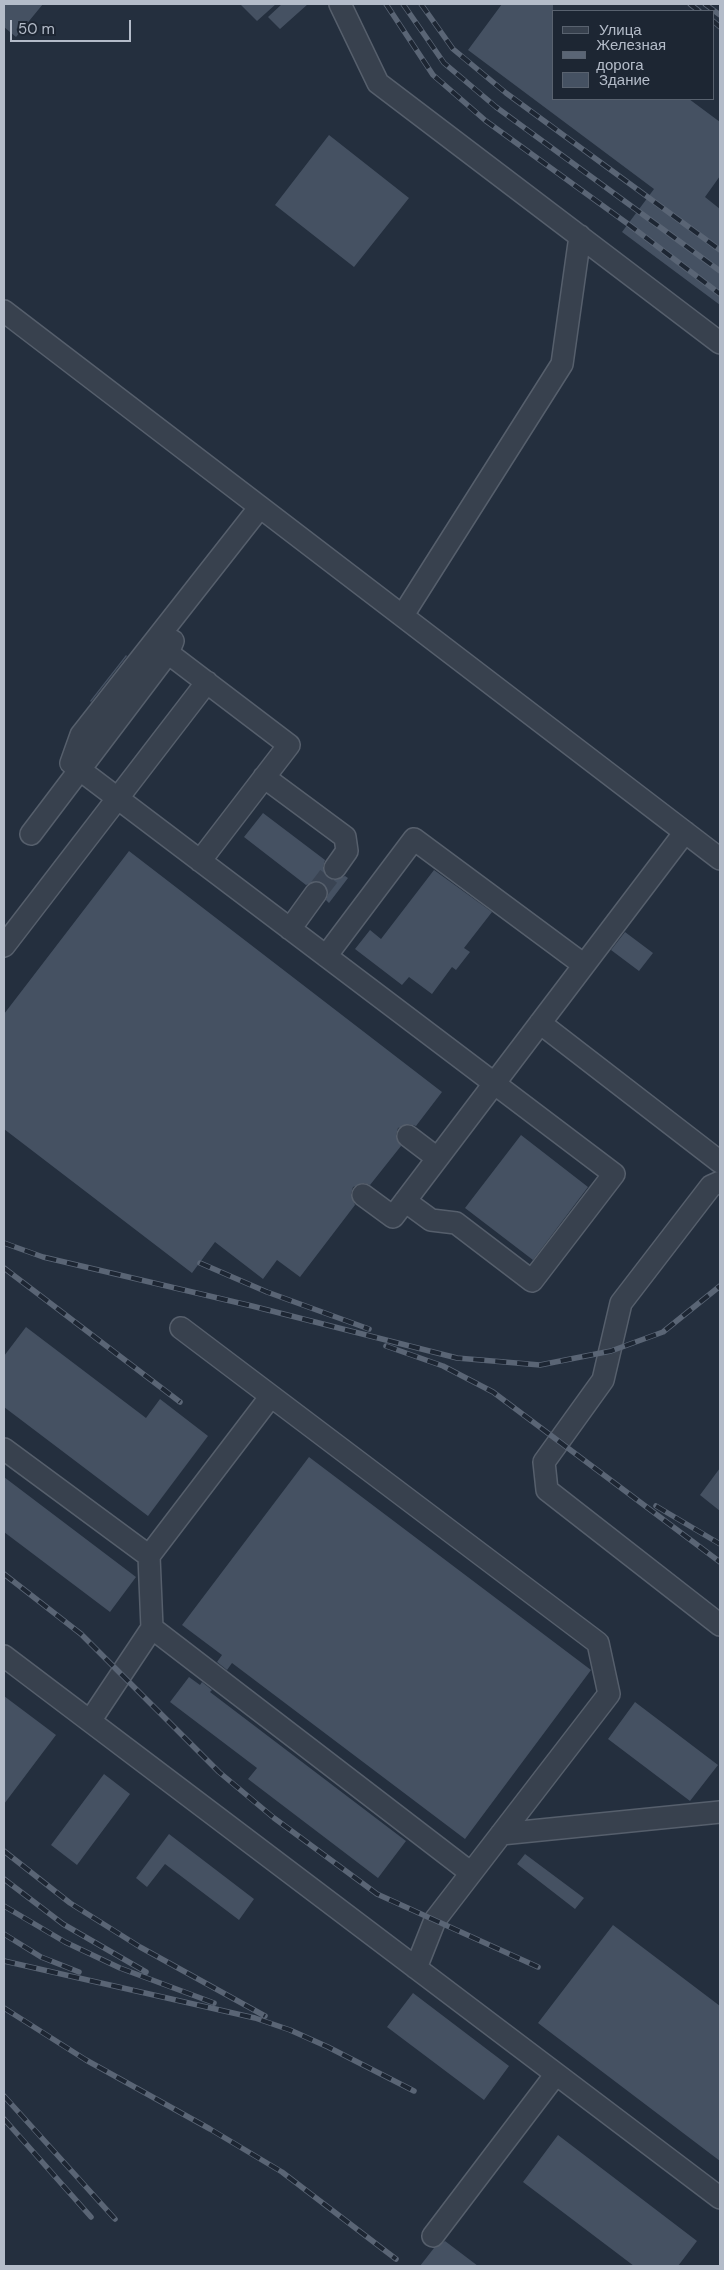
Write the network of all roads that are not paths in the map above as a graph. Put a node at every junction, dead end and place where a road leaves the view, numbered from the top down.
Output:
1 (340, 4) edge
2 (580, 236) junction
3 (4, 311) edge
4 (720, 343) edge
5 (260, 507) junction
6 (192, 593) junction
7 (403, 615) junction
8 (168, 653) junction
9 (207, 682) junction
10 (80, 770) junction
11 (264, 777) junction
12 (118, 798) junction
13 (685, 832) junction
14 (31, 834) dead end
15 (720, 859) edge
16 (200, 861) junction
17 (335, 868) tunnel mouth
18 (316, 893) tunnel mouth
19 (290, 929) junction
20 (4, 946) edge
21 (326, 956) junction
22 (584, 965) junction
23 (540, 1023) junction
24 (494, 1083) junction
25 (408, 1136) dead end
26 (437, 1158) junction
27 (720, 1162) edge
28 (720, 1182) edge
29 (363, 1195) dead end
30 (405, 1200) junction
31 (181, 1328) dead end
32 (270, 1396) junction
33 (4, 1449) edge
34 (149, 1556) junction
35 (720, 1625) edge
36 (152, 1628) junction
37 (4, 1656) edge
38 (90, 1721) junction
39 (720, 1812) edge
40 (501, 1834) junction
41 (471, 1873) junction
42 (416, 1968) junction
43 (556, 2074) junction
44 (720, 2198) edge
45 (433, 2236) dead end

1 - 2 street
2 - 4 street
2 - 7 street
3 - 5 street
5 - 6 street
5 - 7 street
6 - 8 street
6 - 10 street
7 - 13 street
8 - 9 street
8 - 10 street
9 - 11 street
9 - 12 street
10 - 12 street
10 - 14 street
11 - 16 street
11 - 17 street
12 - 16 street
12 - 20 street
13 - 15 street
13 - 22 street
16 - 19 street
18 - 19 street
19 - 21 street
21 - 22 street
21 - 24 street
22 - 23 street
23 - 24 street
23 - 27 street
24 - 26 street
24 - 30 street
25 - 26 street
26 - 30 street
28 - 35 street
29 - 30 street
31 - 32 street
32 - 34 street
32 - 40 street
33 - 34 street
34 - 36 street
36 - 38 street
36 - 41 street
37 - 38 street
38 - 42 street
39 - 40 street
40 - 41 street
41 - 42 street
42 - 43 street
43 - 44 street
43 - 45 street

